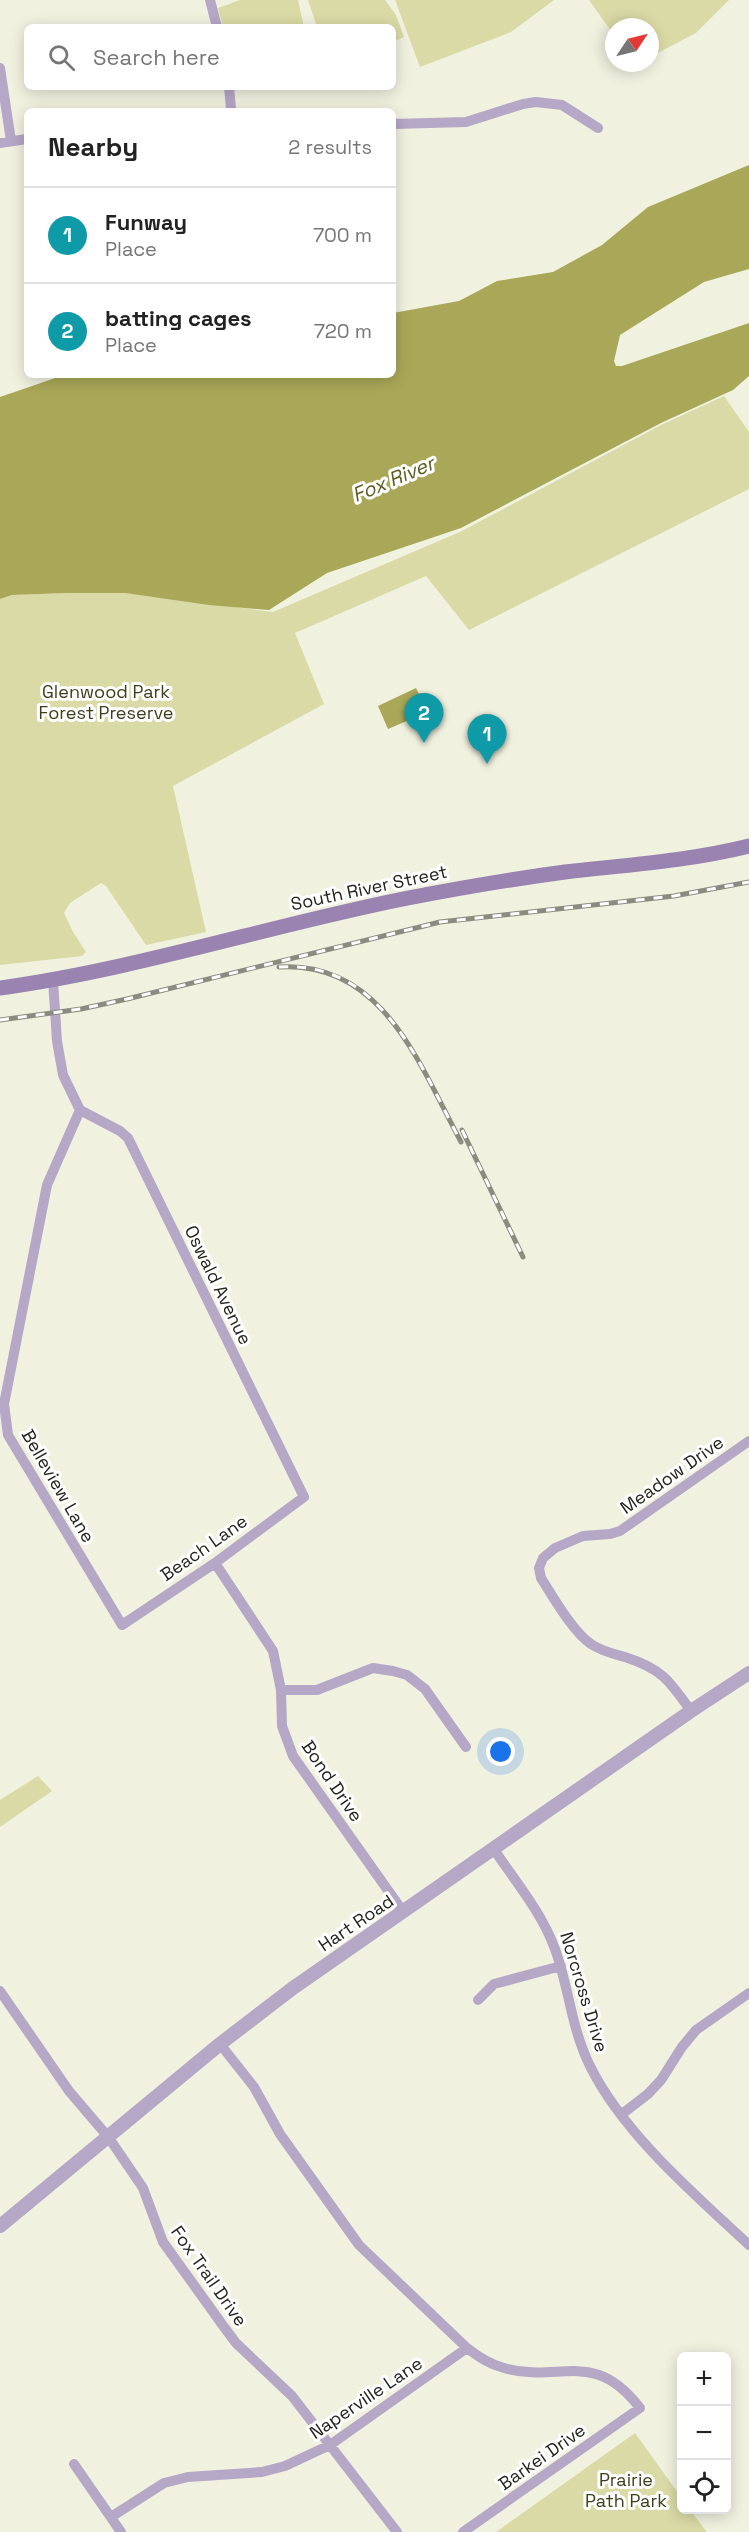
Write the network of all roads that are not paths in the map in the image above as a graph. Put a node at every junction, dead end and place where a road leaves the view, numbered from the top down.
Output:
1 (210, 0) edge
2 (216, 24) edge
3 (0, 68) edge
4 (229, 90) edge
5 (228, 108) edge
6 (396, 124) edge
7 (598, 128) dead end
8 (24, 139) edge
9 (5, 142) edge
10 (749, 846) edge
11 (53, 980) junction
12 (0, 988) edge
13 (80, 1110) junction
14 (749, 1441) edge
15 (304, 1497) joint
16 (214, 1563) junction
17 (122, 1625) joint
18 (749, 1673) edge
19 (281, 1690) junction
20 (691, 1711) junction
21 (466, 1747) dead end
22 (493, 1848) junction
23 (404, 1913) junction
24 (561, 1966) junction
25 (0, 1991) edge
26 (749, 1993) edge
27 (478, 2000) dead end
28 (220, 2044) junction
29 (622, 2114) junction
30 (109, 2138) junction
31 (0, 2226) edge
32 (749, 2246) edge
33 (467, 2348) junction
34 (330, 2445) junction
35 (74, 2464) dead end
36 (111, 2517) junction
37 (122, 2532) edge
38 (397, 2532) edge
39 (463, 2532) edge

1 - 2 street
3 - 9 street
4 - 5 street
6 - 7 street
8 - 9 street
10 - 11 main road, South River Street
11 - 12 main road, South River Street
11 - 13 street
13 - 15 street, Oswald Avenue
13 - 17 street, Belleview Lane
14 - 20 street, Meadow Drive
15 - 16 street, Beach Lane
16 - 17 street, Beach Lane
16 - 19 street, Bond Drive
18 - 20 street, Hart Road
19 - 21 street
19 - 23 street, Bond Drive
20 - 22 street, Hart Road
22 - 23 street, Hart Road
22 - 24 street, Norcross Drive
23 - 28 street, Hart Road
24 - 27 street
24 - 29 street, Norcross Drive
25 - 30 street, Fox Trail Drive
26 - 29 street
28 - 30 street, Hart Road
28 - 33 street
29 - 32 street, Norcross Drive
30 - 31 street, Hart Road
30 - 34 street, Fox Trail Drive
33 - 34 street, Naperville Lane
33 - 39 street, Barkei Drive
34 - 36 street, Naperville Lane
34 - 38 street, Fox Trail Drive
35 - 36 street
36 - 37 street

